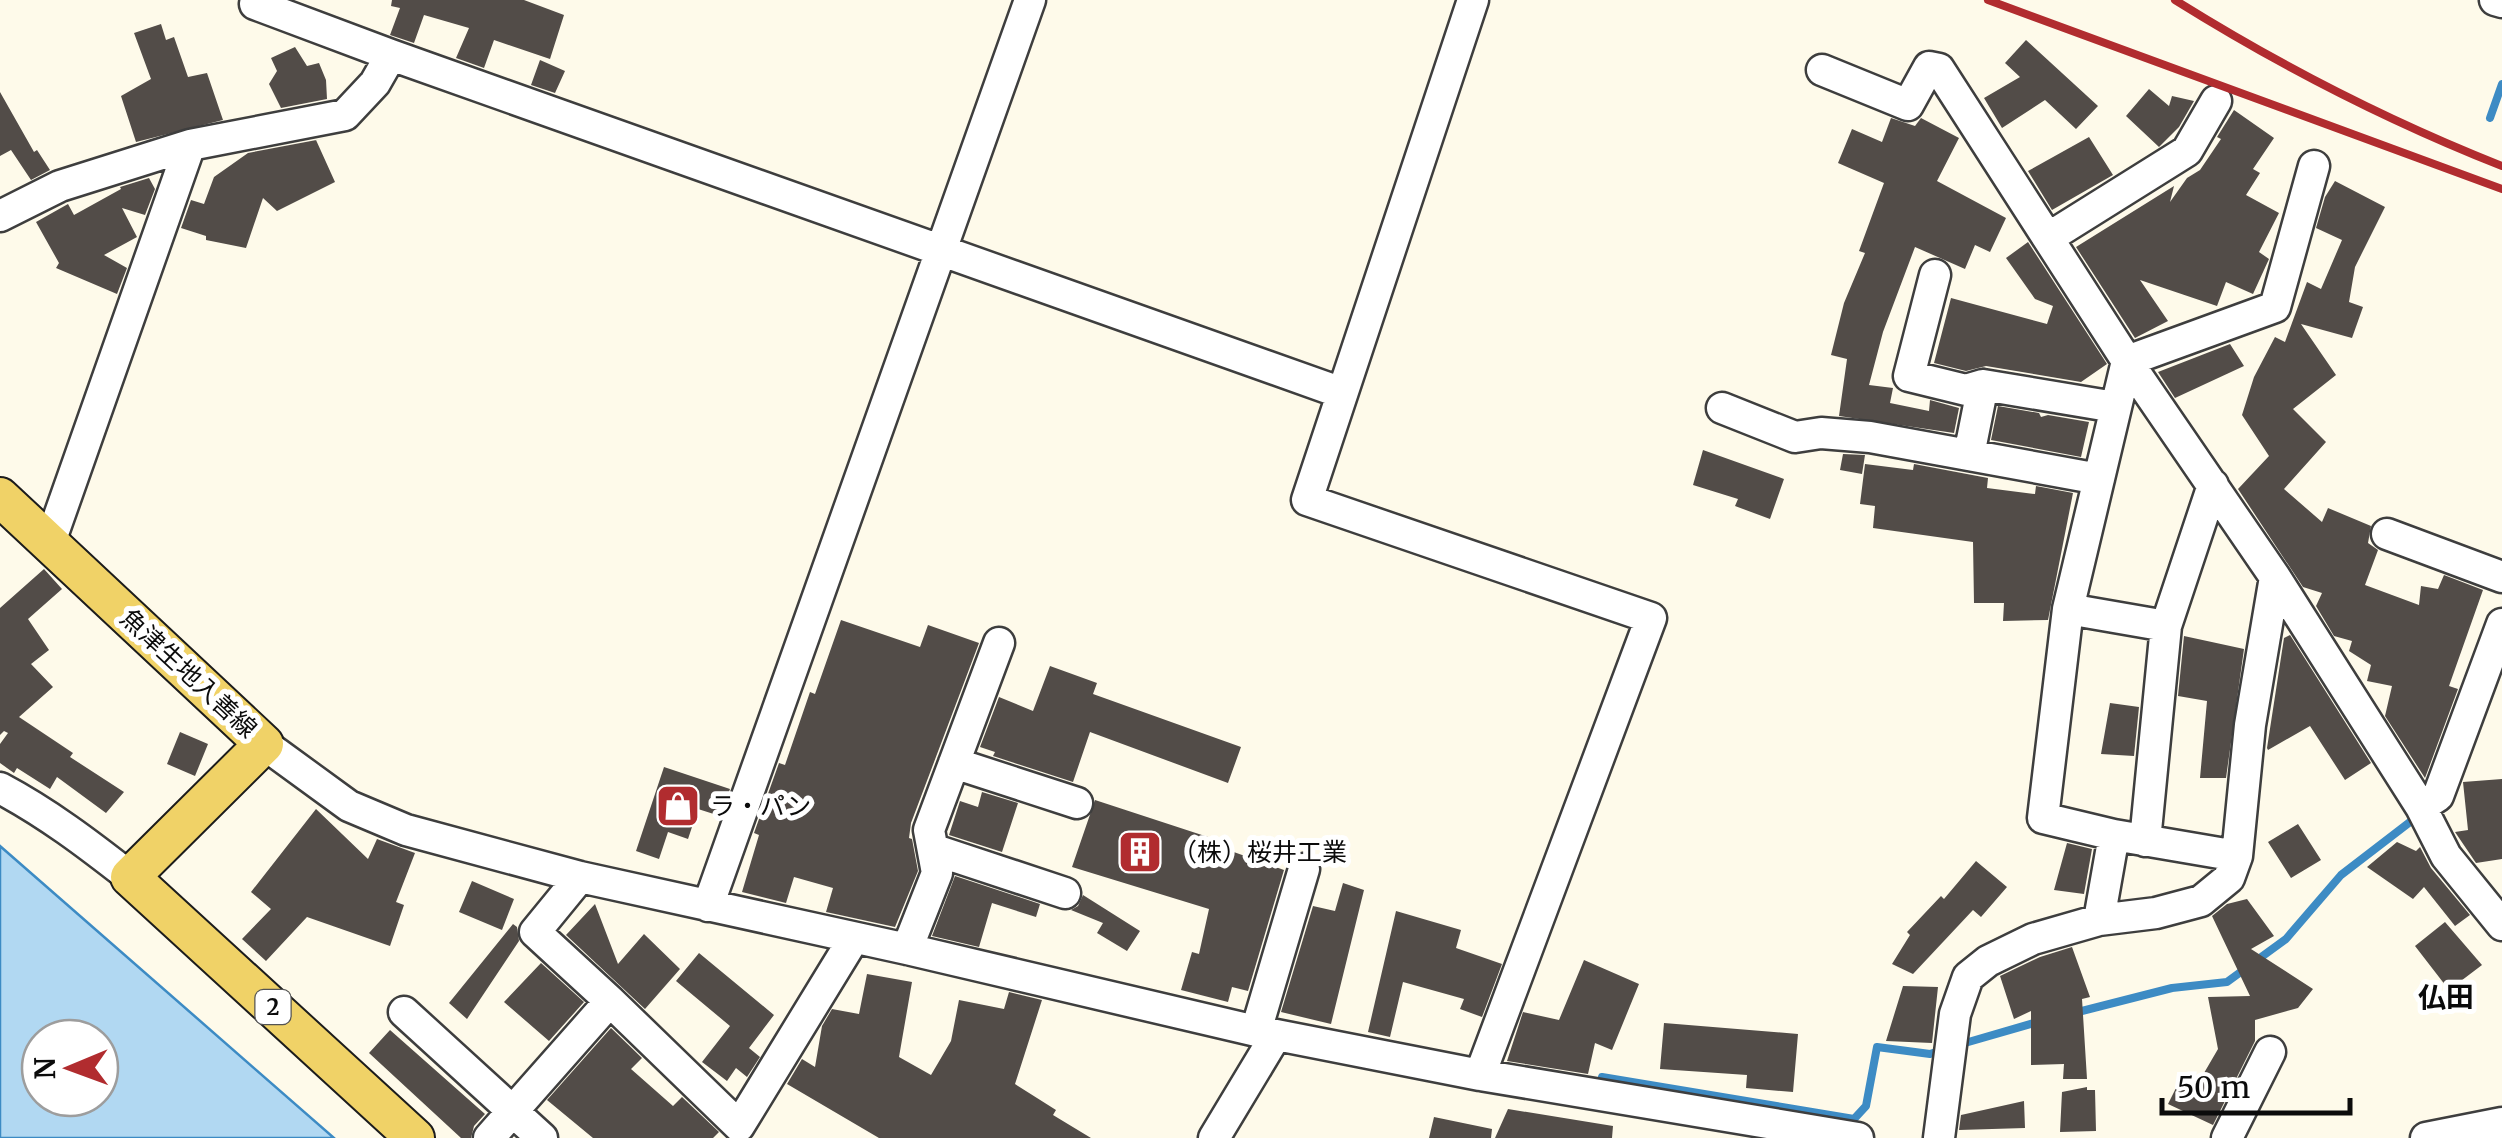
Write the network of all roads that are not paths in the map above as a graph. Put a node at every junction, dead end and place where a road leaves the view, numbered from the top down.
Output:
1 (1030, 0) edge
2 (1472, 0) edge
3 (252, 1) edge
4 (391, 55) junction
5 (1822, 70) dead end
6 (2216, 101) dead end
7 (190, 145) junction
8 (2314, 166) dead end
9 (0, 216) edge
10 (2048, 238) junction
11 (942, 249) junction
12 (1934, 275) dead end
13 (2128, 360) junction
14 (1982, 386) junction
15 (1342, 393) junction
16 (2115, 407) junction
17 (1722, 408) dead end
18 (1969, 455) junction
19 (2099, 479) junction
20 (2212, 486) junction
21 (0, 497) edge
22 (2387, 534) dead end
23 (50, 542) junction
24 (2275, 577) junction
25 (2502, 577) edge
26 (2068, 609) junction
27 (2502, 624) edge
28 (2166, 626) junction
29 (999, 643) dead end
30 (264, 744) junction
31 (954, 762) junction
32 (0, 788) edge
33 (1077, 802) dead end
34 (2421, 808) junction
35 (2114, 835) junction
36 (2145, 840) junction
37 (935, 850) junction
38 (2237, 856) junction
39 (1304, 869) dead end
40 (580, 876) junction
41 (130, 878) junction
42 (1064, 893) dead end
43 (708, 906) junction
44 (2099, 920) junction
45 (2502, 925) edge
46 (854, 938) junction
47 (908, 948) junction
48 (610, 1001) junction
49 (404, 1012) dead end
50 (1266, 1033) junction
51 (2270, 1052) dead end
52 (1480, 1075) junction
53 (513, 1111) junction
54 (2497, 1129) edge
55 (735, 1132) edge
56 (415, 1138) edge
57 (490, 1138) edge
58 (542, 1138) edge
59 (1214, 1138) edge
60 (1858, 1138) edge
61 (1938, 1138) edge
62 (2227, 1138) edge
63 (2426, 1138) edge

1 - 11 street
2 - 15 street
3 - 4 street
4 - 7 street
4 - 11 street
5 - 10 street
6 - 10 street
7 - 9 street
7 - 23 street
8 - 13 street
10 - 13 street
11 - 15 street
11 - 43 street
12 - 14 street
13 - 16 street
13 - 20 street
14 - 16 street
14 - 18 street
15 - 52 street
16 - 19 street
17 - 18 street
18 - 19 street
19 - 26 street
20 - 24 street
20 - 28 street
21 - 23 main road, 魚津生地入善線
22 - 25 street
23 - 30 main road, 魚津生地入善線
24 - 34 street
24 - 38 street
26 - 28 street
26 - 35 street
27 - 34 street
28 - 36 street
29 - 31 street
30 - 40 street
30 - 41 main road, 魚津生地入善線
31 - 33 street
31 - 37 street
32 - 41 street
34 - 45 street
35 - 36 street
35 - 44 street
36 - 38 street
37 - 42 street
37 - 47 street
38 - 44 street
39 - 50 street
40 - 43 street
40 - 48 street
41 - 56 main road, 2
43 - 46 street
44 - 61 street
46 - 47 street
46 - 55 street
47 - 50 street
48 - 53 street
48 - 55 street
49 - 53 street
50 - 52 street
50 - 59 street
51 - 62 street
52 - 60 street
53 - 57 street
53 - 58 street
54 - 63 street

